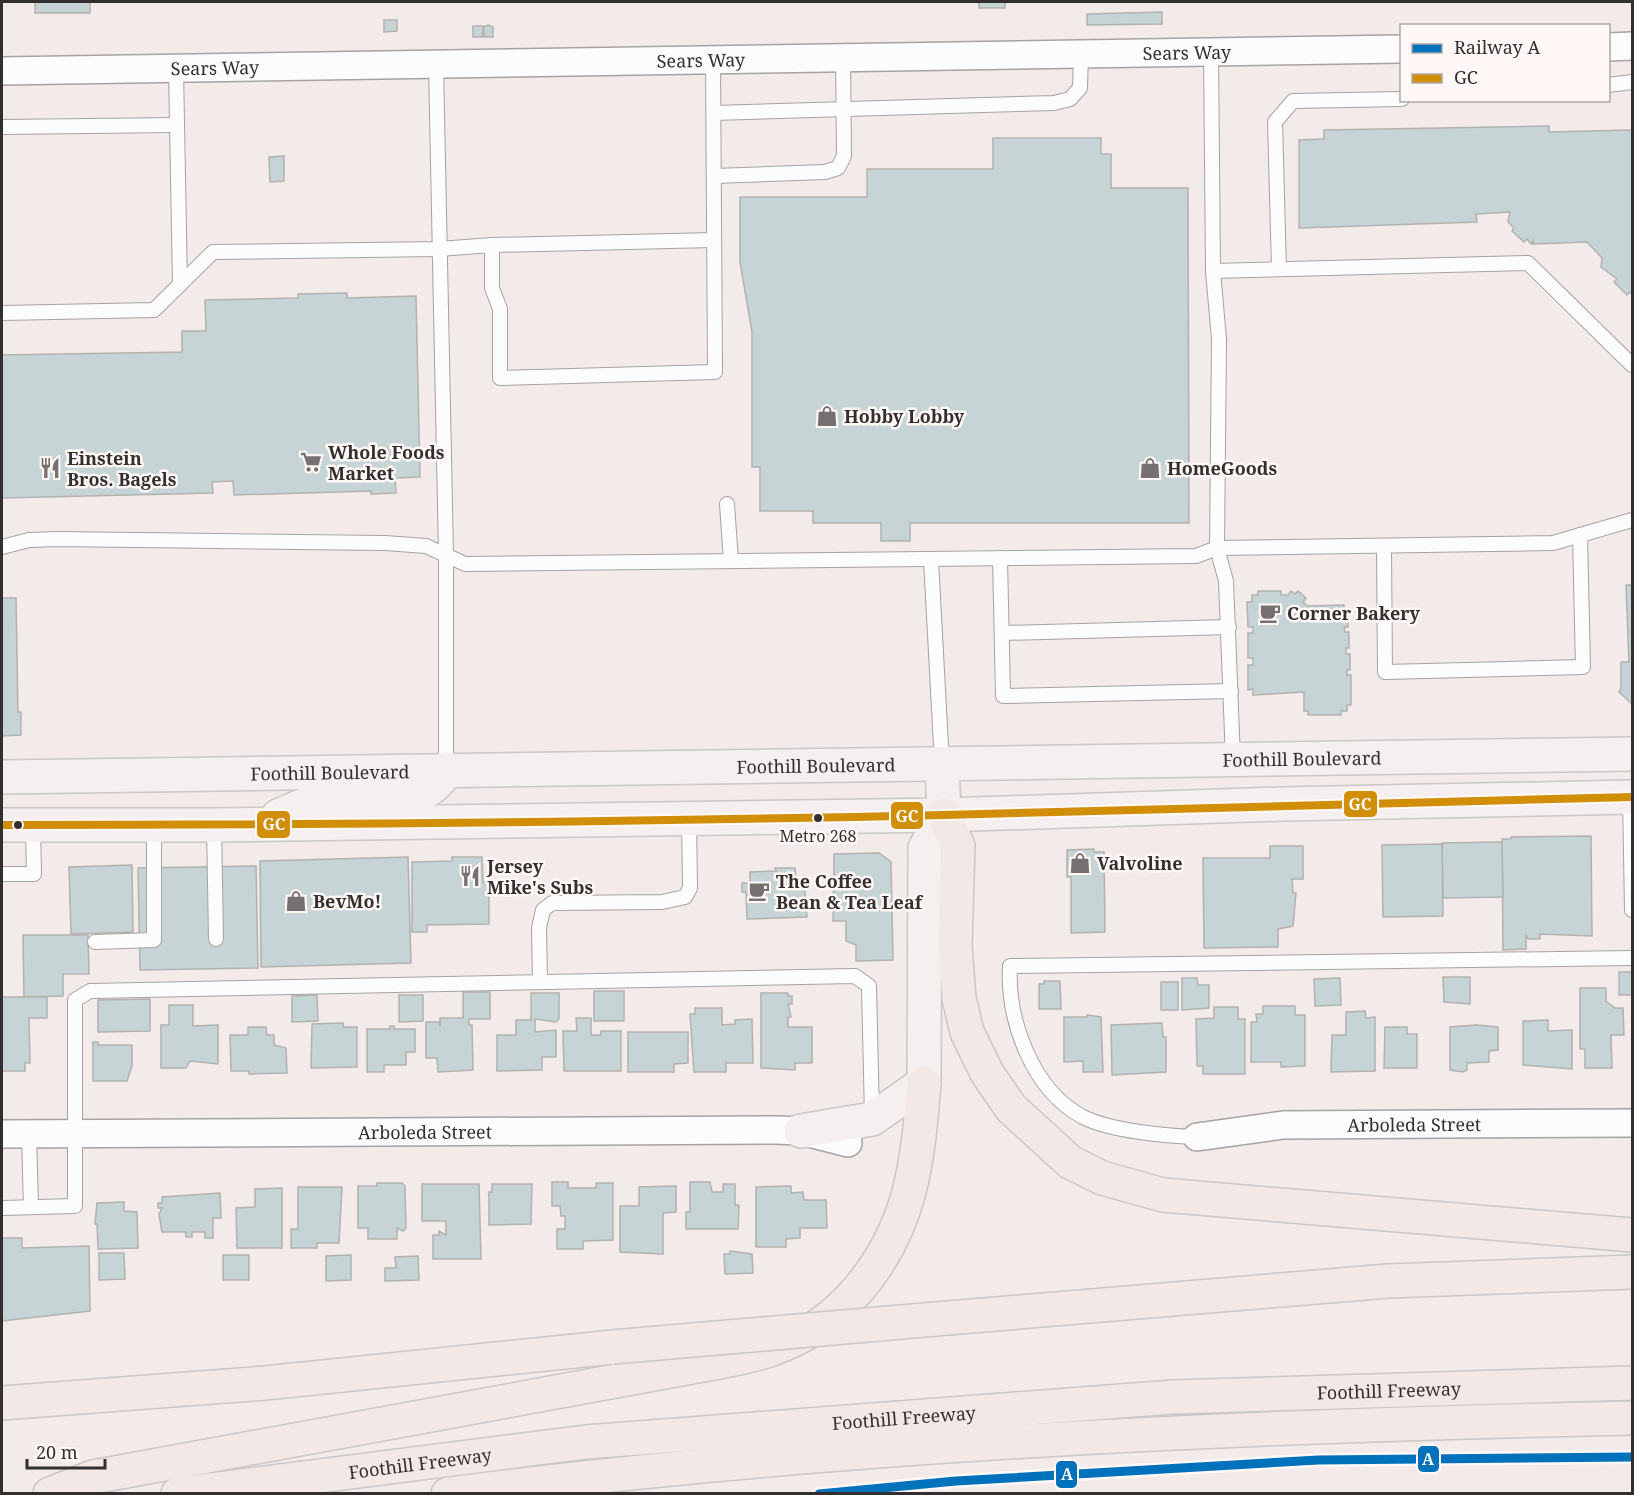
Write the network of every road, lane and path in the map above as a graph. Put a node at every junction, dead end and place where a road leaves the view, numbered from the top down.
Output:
1 (1632, 46) edge
2 (1610, 47) edge
3 (1400, 49) edge
4 (1211, 51) junction
5 (1081, 53) junction
6 (843, 57) junction
7 (713, 60) junction
8 (436, 64) junction
9 (176, 69) junction
10 (2, 71) edge
11 (1632, 82) edge
12 (1610, 85) edge
13 (1400, 99) edge
14 (844, 108) junction
15 (714, 113) junction
16 (177, 125) junction
17 (2, 127) edge
18 (715, 176) junction
19 (714, 240) junction
20 (492, 245) junction
21 (439, 249) junction
22 (1279, 269) junction
23 (1213, 271) junction
24 (180, 285) junction
25 (2, 313) edge
26 (1632, 365) edge
27 (727, 504) dead end
28 (1632, 520) edge
29 (1580, 535) junction
30 (2, 547) edge
31 (1384, 547) junction
32 (1217, 548) junction
33 (446, 555) junction
34 (1000, 558) junction
35 (931, 560) junction
36 (731, 561) junction
37 (1229, 627) junction
38 (1002, 633) junction
39 (1230, 691) junction
40 (1632, 754) edge
41 (1233, 760) junction
42 (942, 764) junction
43 (446, 769) junction
44 (2, 777) edge
45 (1631, 797) edge
46 (944, 815) junction
47 (689, 817) junction
48 (17, 825) edge
49 (154, 825) junction
50 (214, 825) junction
51 (257, 825) junction
52 (2, 874) edge
53 (1632, 910) edge
54 (216, 939) dead end
55 (95, 942) dead end
56 (1632, 958) edge
57 (540, 982) junction
58 (924, 1083) junction
59 (872, 1119) junction
60 (1632, 1123) edge
61 (801, 1131) junction
62 (2, 1134) edge
63 (29, 1134) junction
64 (76, 1134) junction
65 (1197, 1137) joint
66 (848, 1143) dead end
67 (31, 1207) junction
68 (2, 1208) edge
69 (1632, 1235) edge
70 (1632, 1272) edge
71 (1632, 1383) edge
72 (2, 1403) edge
73 (1632, 1418) edge
74 (50, 1494) edge
75 (178, 1494) edge
76 (448, 1494) edge

1 - 2 street
3 - 4 street, Sears Way
4 - 5 street, Sears Way
4 - 23 lane
5 - 6 street, Sears Way
5 - 14 lane
6 - 7 street, Sears Way
6 - 14 lane
7 - 8 street, Sears Way
7 - 15 lane
8 - 9 street, Sears Way
8 - 21 lane
9 - 10 street, Sears Way
9 - 16 lane
11 - 12 lane
13 - 22 lane
14 - 15 lane
14 - 18 lane
15 - 18 lane
16 - 17 lane
16 - 24 lane
18 - 19 lane
19 - 20 lane
19 - 20 lane
20 - 21 lane
21 - 24 lane
21 - 33 lane
22 - 23 lane
22 - 26 lane
23 - 32 lane
24 - 25 lane
27 - 36 lane
28 - 29 lane
29 - 31 lane
29 - 31 lane
30 - 33 lane
31 - 32 lane
32 - 34 lane
32 - 37 lane
33 - 36 lane
33 - 43 lane
34 - 35 lane
34 - 38 lane
35 - 36 lane
35 - 42 lane
37 - 38 lane
37 - 39 lane
38 - 39 lane
39 - 41 lane
40 - 41 main road, Foothill Boulevard
41 - 42 main road, Foothill Boulevard
42 - 43 main road, Foothill Boulevard
42 - 46 main road
43 - 44 main road, Foothill Boulevard
43 - 51 main road
45 - 46 main road
45 - 53 lane
46 - 47 main road
46 - 58 main road
46 - 69 highway
47 - 51 main road
47 - 57 lane
48 - 49 main road
48 - 52 lane
49 - 50 main road
49 - 55 lane
50 - 51 main road
50 - 54 lane
56 - 65 lane
57 - 59 lane
57 - 64 lane
58 - 59 main road
58 - 74 highway
59 - 61 main road
60 - 65 street, Arboleda Street
61 - 64 street, Arboleda Street
61 - 66 street, Arboleda Street
62 - 63 street, Arboleda Street
63 - 64 street, Arboleda Street
63 - 67 lane
64 - 67 lane
67 - 68 lane
70 - 72 highway, bridge
71 - 75 highway, Foothill Freeway
73 - 76 highway

